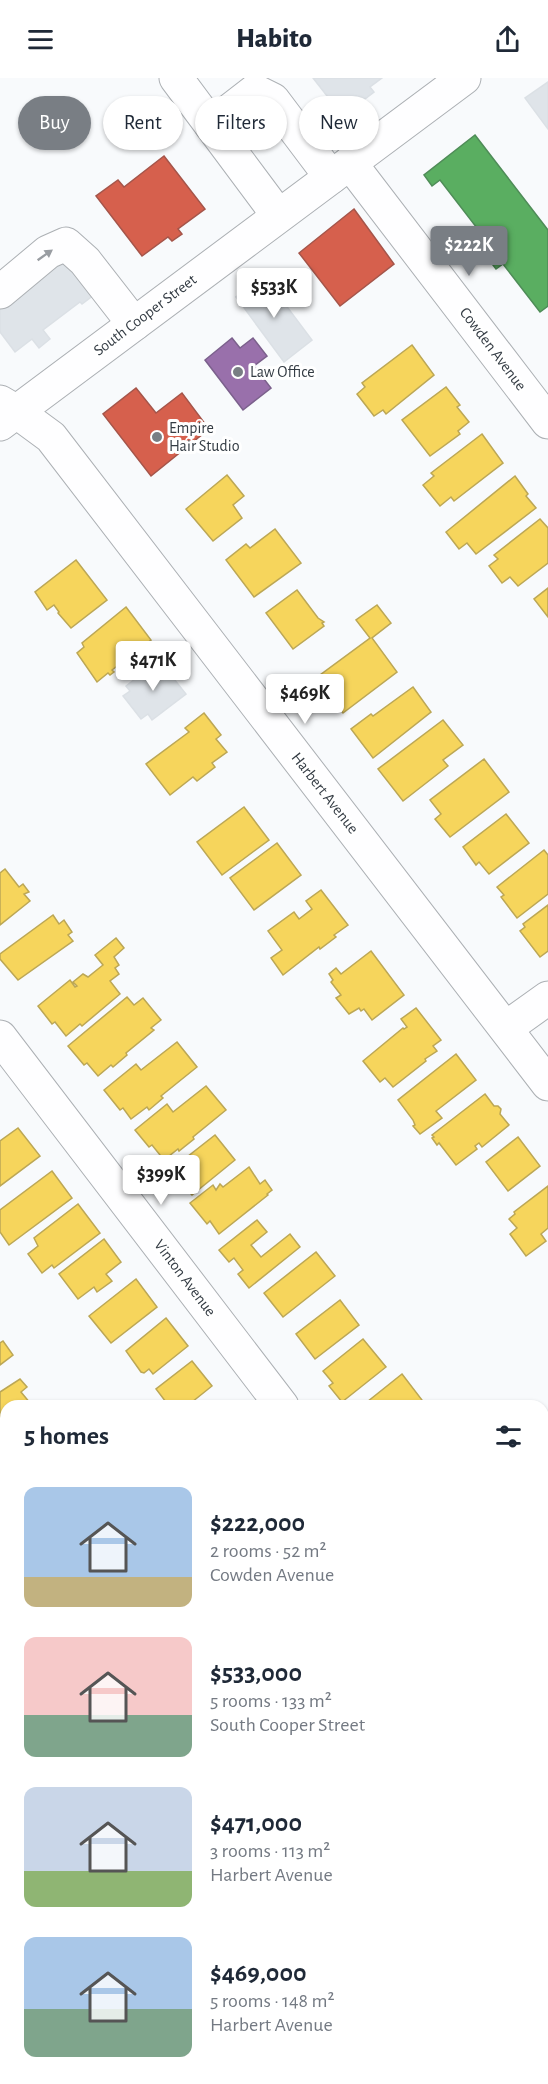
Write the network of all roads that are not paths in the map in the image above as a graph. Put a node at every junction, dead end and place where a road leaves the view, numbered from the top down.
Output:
1 (176, 78) edge
2 (464, 78) edge
3 (249, 96) edge
4 (265, 96) edge
5 (195, 104) edge
6 (287, 114) edge
7 (230, 150) edge
8 (341, 170) junction
9 (278, 215) junction
10 (0, 292) edge
11 (134, 324) junction
12 (6, 413) edge
13 (548, 422) edge
14 (548, 998) edge
15 (506, 1028) junction
16 (0, 1037) edge
17 (548, 1084) edge
18 (277, 1400) edge

1 - 5 street
2 - 8 street, South Cooper Street
3 - 4 street, Cowden Avenue
6 - 8 street, Cowden Avenue
7 - 9 street
8 - 9 street, South Cooper Street
8 - 13 street, Cowden Avenue
9 - 11 street, South Cooper Street
10 -> 11 street
11 - 12 street, South Cooper Street
12 - 15 street, Harbert Avenue
14 - 15 street
15 - 17 street, Harbert Avenue
16 - 18 street, Vinton Avenue

